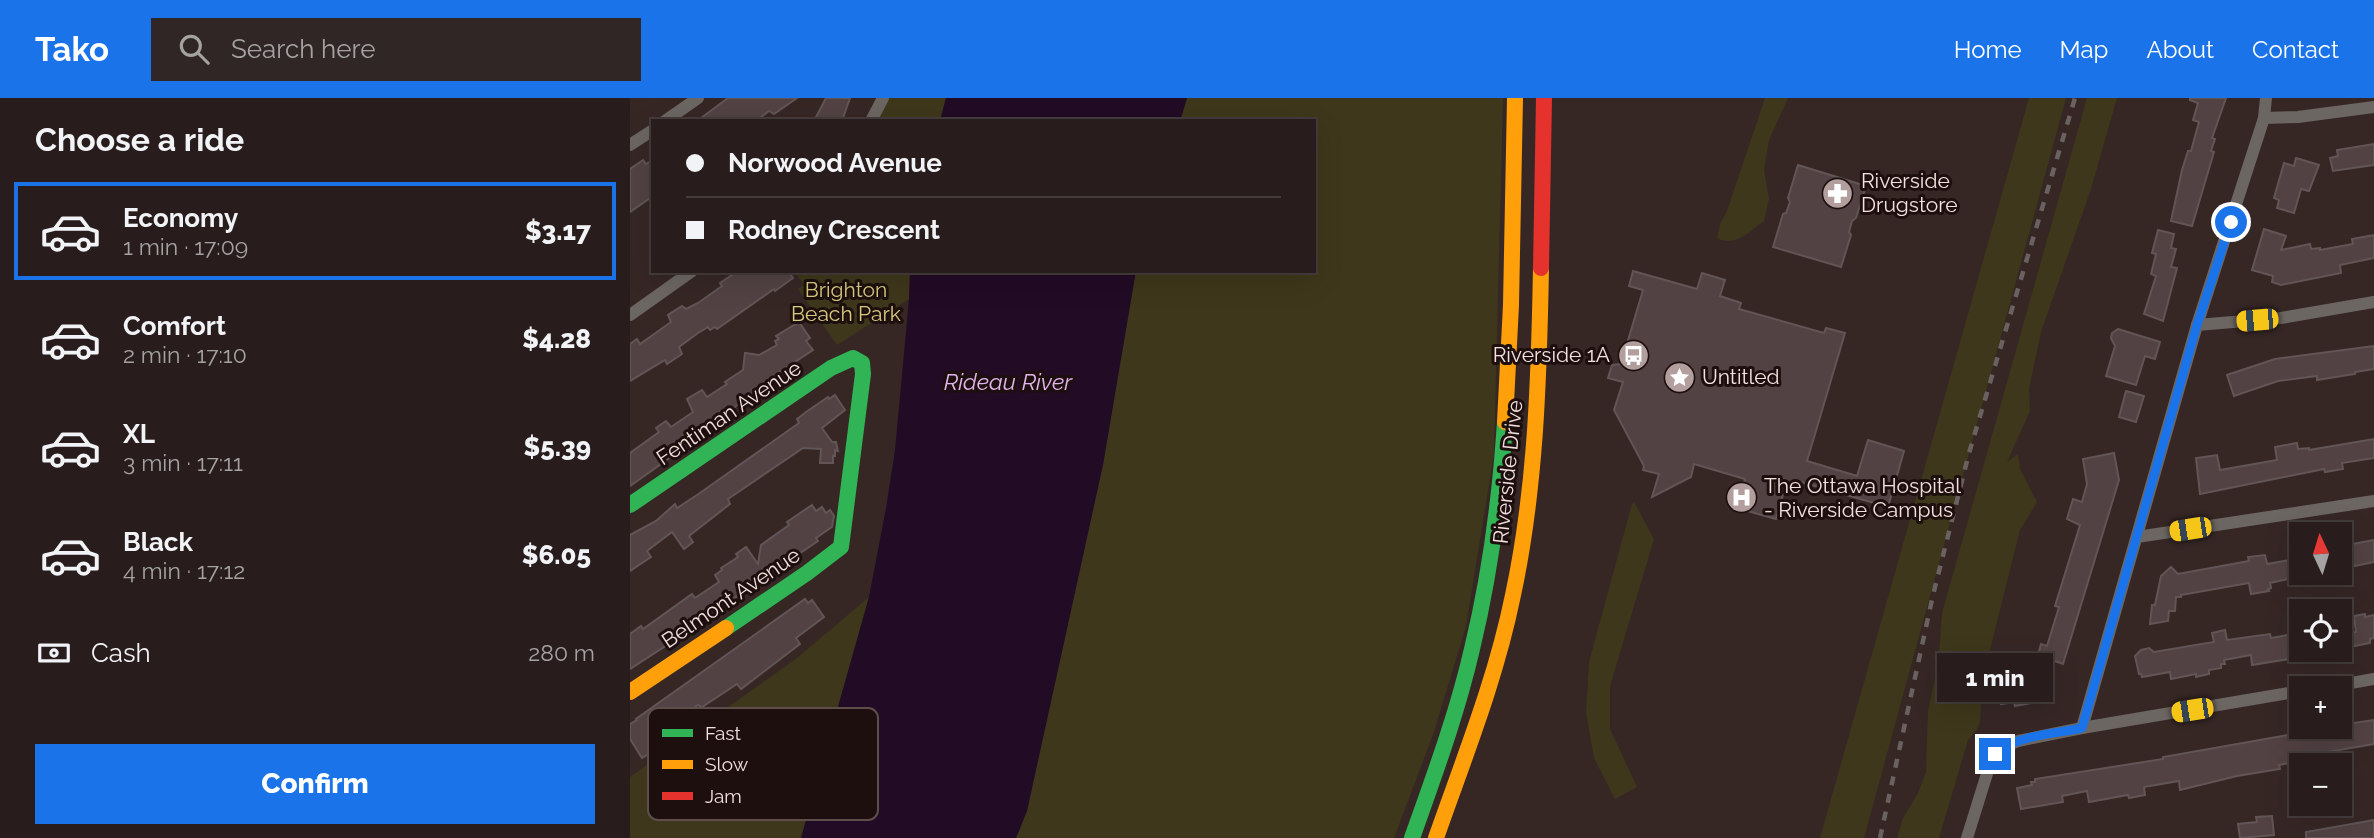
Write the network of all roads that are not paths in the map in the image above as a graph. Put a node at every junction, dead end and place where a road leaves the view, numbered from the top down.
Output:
1 (698, 98) edge
2 (883, 98) edge
3 (1515, 98) edge
4 (1544, 98) edge
5 (2266, 98) edge
6 (2374, 107) edge
7 (2264, 118) junction
8 (669, 119) edge
9 (872, 119) edge
10 (651, 131) edge
11 (630, 145) edge
12 (689, 273) edge
13 (2374, 302) edge
14 (630, 315) edge
15 (2197, 325) junction
16 (2374, 501) edge
17 (630, 505) edge
18 (845, 531) joint
19 (2137, 537) junction
20 (2374, 679) edge
21 (2352, 683) edge
22 (630, 692) edge
23 (2289, 693) edge
24 (2082, 728) junction
25 (1412, 838) edge
26 (1436, 838) edge
27 (1967, 838) edge

1 - 8 street
2 - 9 street
3 - 25 main road, Riverside Drive
4 - 26 main road, Riverside Drive
5 - 7 street
6 - 7 street
7 - 15 street
10 - 11 street
12 - 14 street
13 - 15 street
15 - 19 street
16 - 19 street
17 - 18 main road, Fentiman Avenue
18 - 22 main road, Belmont Avenue
19 - 24 street
20 - 21 street
23 - 24 street
24 - 27 street

